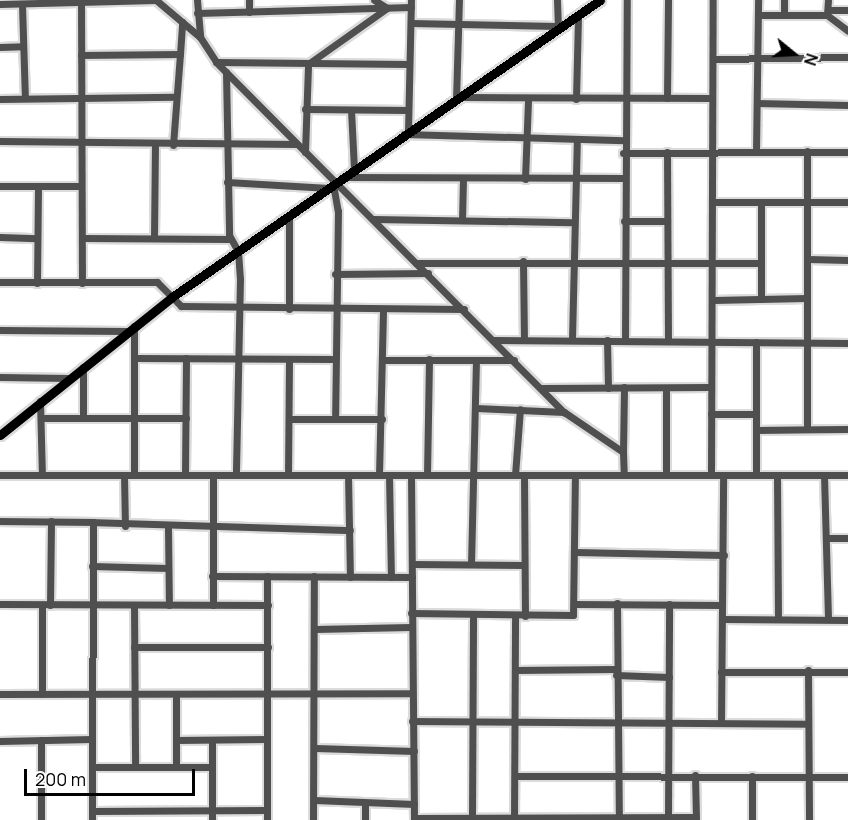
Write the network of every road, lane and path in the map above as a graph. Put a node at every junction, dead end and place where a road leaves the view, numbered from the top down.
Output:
1 (156, 0) edge
2 (197, 0) edge
3 (249, 0) edge
4 (374, 0) edge
5 (459, 0) edge
6 (557, 0) edge
7 (600, 0) edge
8 (627, 0) edge
9 (668, 0) edge
10 (713, 0) edge
11 (758, 0) edge
12 (784, 0) edge
13 (828, 0) edge
14 (81, 2) edge
15 (408, 2) edge
16 (168, 3) edge
17 (0, 4) edge
18 (22, 4) junction
19 (387, 8) junction
20 (848, 10) edge
21 (249, 12) junction
22 (197, 13) junction
23 (828, 13) junction
24 (578, 14) junction
25 (784, 14) junction
26 (759, 15) junction
27 (182, 22) junction
28 (411, 23) junction
29 (459, 26) junction
30 (558, 27) junction
31 (848, 31) edge
32 (200, 37) junction
33 (23, 46) junction
34 (0, 47) edge
35 (180, 54) junction
36 (81, 55) junction
37 (757, 57) junction
38 (848, 57) edge
39 (713, 59) junction
40 (216, 62) junction
41 (308, 64) junction
42 (408, 64) junction
43 (226, 72) junction
44 (175, 97) junction
45 (25, 98) junction
46 (458, 98) junction
47 (667, 98) junction
48 (712, 98) junction
49 (0, 99) edge
50 (81, 99) junction
51 (576, 99) junction
52 (625, 99) junction
53 (528, 100) junction
54 (757, 103) junction
55 (848, 105) edge
56 (305, 109) junction
57 (351, 110) junction
58 (408, 110) junction
59 (405, 132) junction
60 (526, 140) junction
61 (624, 140) junction
62 (0, 141) edge
63 (577, 141) junction
64 (81, 142) junction
65 (225, 144) junction
66 (296, 144) junction
67 (155, 145) junction
68 (173, 145) junction
69 (711, 151) junction
70 (756, 151) junction
71 (807, 151) junction
72 (305, 152) junction
73 (667, 152) junction
74 (848, 152) edge
75 (624, 153) junction
76 (354, 170) junction
77 (463, 178) junction
78 (623, 178) junction
79 (525, 179) junction
80 (574, 180) junction
81 (227, 182) junction
82 (335, 183) junction
83 (0, 186) edge
84 (38, 186) junction
85 (81, 186) junction
86 (712, 202) junction
87 (761, 202) junction
88 (848, 202) edge
89 (808, 203) junction
90 (289, 216) junction
91 (373, 219) junction
92 (462, 220) junction
93 (624, 221) junction
94 (666, 221) junction
95 (572, 222) junction
96 (0, 237) edge
97 (37, 238) junction
98 (82, 238) junction
99 (154, 238) junction
100 (230, 239) junction
101 (238, 251) junction
102 (808, 259) junction
103 (848, 260) edge
104 (523, 261) junction
105 (416, 262) junction
106 (572, 263) junction
107 (761, 263) junction
108 (666, 265) junction
109 (712, 265) junction
110 (624, 266) junction
111 (428, 273) junction
112 (335, 274) junction
113 (0, 282) edge
114 (37, 283) junction
115 (82, 283) junction
116 (172, 297) junction
117 (807, 298) junction
118 (761, 299) junction
119 (713, 300) junction
120 (240, 309) junction
121 (289, 309) junction
122 (335, 309) junction
123 (383, 309) junction
124 (464, 309) junction
125 (131, 329) junction
126 (0, 330) edge
127 (524, 339) junction
128 (572, 339) junction
129 (668, 339) junction
130 (494, 340) junction
131 (607, 340) junction
132 (625, 340) junction
133 (711, 340) junction
134 (756, 342) junction
135 (808, 342) junction
136 (848, 343) edge
137 (136, 358) junction
138 (186, 358) junction
139 (240, 359) junction
140 (335, 359) junction
141 (429, 359) junction
142 (289, 360) junction
143 (383, 360) junction
144 (476, 360) junction
145 (514, 360) junction
146 (83, 367) junction
147 (0, 377) edge
148 (69, 378) junction
149 (624, 387) junction
150 (711, 387) junction
151 (542, 388) junction
152 (608, 388) junction
153 (666, 388) junction
154 (40, 401) junction
155 (476, 408) junction
156 (520, 409) junction
157 (564, 412) junction
158 (711, 414) junction
159 (756, 414) junction
160 (83, 417) junction
161 (41, 418) junction
162 (135, 418) junction
163 (186, 418) junction
164 (289, 419) junction
165 (335, 419) junction
166 (382, 419) junction
167 (4, 425) edge
168 (807, 429) junction
169 (848, 429) edge
170 (756, 430) junction
171 (0, 435) edge
172 (623, 452) junction
173 (0, 475) edge
174 (42, 475) junction
175 (124, 475) junction
176 (134, 475) junction
177 (184, 475) junction
178 (213, 475) junction
179 (236, 475) junction
180 (288, 475) junction
181 (348, 475) junction
182 (379, 475) junction
183 (389, 475) junction
184 (411, 475) junction
185 (427, 475) junction
186 (473, 475) junction
187 (515, 475) junction
188 (524, 475) junction
189 (574, 475) junction
190 (624, 475) junction
191 (666, 475) junction
192 (711, 475) junction
193 (723, 475) junction
194 (756, 475) junction
195 (777, 475) junction
196 (824, 475) junction
197 (848, 475) edge
198 (0, 521) edge
199 (51, 521) junction
200 (93, 522) junction
201 (125, 526) junction
202 (168, 528) junction
203 (213, 530) junction
204 (350, 530) junction
205 (827, 538) junction
206 (848, 538) edge
207 (575, 552) junction
208 (724, 555) junction
209 (412, 564) junction
210 (471, 564) junction
211 (524, 565) junction
212 (92, 566) junction
213 (168, 568) junction
214 (212, 576) junction
215 (267, 576) junction
216 (314, 576) junction
217 (351, 577) junction
218 (391, 577) junction
219 (412, 577) junction
220 (617, 603) junction
221 (0, 604) edge
222 (574, 604) junction
223 (669, 604) junction
224 (46, 605) junction
225 (134, 605) junction
226 (169, 605) junction
227 (213, 605) junction
228 (267, 605) junction
229 (722, 605) junction
230 (92, 606) junction
231 (411, 613) junction
232 (525, 616) junction
233 (473, 617) junction
234 (516, 617) junction
235 (722, 619) junction
236 (778, 619) junction
237 (828, 620) junction
238 (848, 620) edge
239 (411, 627) junction
240 (315, 629) junction
241 (134, 647) junction
242 (268, 647) junction
243 (516, 670) junction
244 (808, 670) junction
245 (616, 672) junction
246 (721, 672) junction
247 (848, 672) edge
248 (669, 676) junction
249 (42, 693) junction
250 (267, 693) junction
251 (315, 693) junction
252 (411, 693) junction
253 (0, 694) edge
254 (92, 694) junction
255 (135, 694) junction
256 (176, 694) junction
257 (616, 720) junction
258 (412, 721) junction
259 (472, 721) junction
260 (669, 721) junction
261 (516, 722) junction
262 (721, 722) junction
263 (806, 724) junction
264 (92, 739) junction
265 (41, 740) junction
266 (176, 740) junction
267 (212, 740) junction
268 (267, 740) junction
269 (0, 741) edge
270 (315, 748) junction
271 (414, 751) junction
272 (92, 767) junction
273 (135, 767) junction
274 (176, 767) junction
275 (212, 767) junction
276 (617, 775) junction
277 (669, 775) junction
278 (695, 775) junction
279 (515, 776) junction
280 (752, 776) junction
281 (809, 777) junction
282 (848, 777) edge
283 (314, 800) junction
284 (365, 804) junction
285 (414, 804) junction
286 (167, 810) junction
287 (212, 810) junction
288 (267, 810) junction
289 (92, 811) junction
290 (668, 817) junction
291 (468, 818) edge
292 (619, 818) junction
293 (414, 819) edge
294 (514, 819) edge
295 (601, 819) edge
296 (651, 819) edge
297 (695, 819) edge
298 (41, 820) edge
299 (92, 820) edge
300 (167, 820) edge
301 (212, 820) edge
302 (267, 820) edge
303 (314, 820) edge
304 (365, 820) edge
305 (752, 820) edge
306 (809, 820) edge

1 - 14 street
1 - 16 street
2 - 22 street
3 - 21 street
4 - 19 street
5 - 29 street
6 - 30 street
7 - 24 main road
8 - 52 street
9 - 47 street
10 - 39 street
11 - 26 street
12 - 25 street
13 - 23 street
14 - 18 street
14 - 36 street
15 - 19 street
15 - 28 street
16 - 27 street
17 - 18 street
18 - 33 street
19 - 21 street
19 - 41 street
20 - 23 street
21 - 22 street
22 - 32 street
23 - 25 street
23 - 31 street
24 - 30 main road
24 - 51 street
25 - 26 street
26 - 37 street
27 - 32 street
27 - 35 street
28 - 29 street
28 - 42 street
29 - 30 street
29 - 46 street
30 - 46 main road
32 - 40 street
33 - 34 street
33 - 45 street
35 - 36 street
35 - 44 street
36 - 50 street
37 - 38 street
37 - 39 street
37 - 54 street
39 - 48 street
40 - 41 street
40 - 43 street
41 - 42 street
41 - 56 street
42 - 58 street
43 - 65 street
43 - 66 street
44 - 50 street
44 - 68 street
45 - 49 street
45 - 50 street
46 - 53 street
46 - 59 main road
47 - 48 street
47 - 52 street
48 - 69 street
50 - 64 street
51 - 52 street
51 - 53 street
52 - 61 street
53 - 60 street
54 - 55 street
54 - 70 street
56 - 57 street
56 - 72 street
57 - 58 street
57 - 76 street
58 - 59 street
59 - 60 street
59 - 76 main road
60 - 63 street
60 - 79 street
61 - 63 street
61 - 75 street
62 - 64 street
63 - 80 street
64 - 67 street
64 - 85 street
65 - 66 street
65 - 68 street
65 - 81 street
66 - 72 street
67 - 68 street
67 - 99 street
69 - 70 street
69 - 73 street
69 - 86 street
70 - 71 street
71 - 74 street
71 - 89 street
72 - 82 street
73 - 75 street
73 - 94 street
75 - 78 street
76 - 82 main road
77 - 79 street
77 - 82 street
77 - 92 street
78 - 80 street
78 - 93 street
79 - 80 street
80 - 95 street
81 - 82 street
81 - 100 street
82 - 90 main road
82 - 91 street
82 - 112 street
83 - 84 street
84 - 85 street
84 - 97 street
85 - 98 street
86 - 87 street
86 - 109 street
87 - 89 street
87 - 107 street
88 - 89 street
89 - 102 street
90 - 101 main road
90 - 121 street
91 - 92 street
91 - 105 street
92 - 95 street
93 - 94 street
93 - 110 street
94 - 108 street
95 - 106 street
96 - 97 street
97 - 114 street
98 - 99 street
98 - 115 street
99 - 100 street
100 - 101 street
101 - 116 main road
101 - 120 street
102 - 103 street
102 - 117 street
104 - 105 street
104 - 106 street
104 - 127 street
105 - 111 street
106 - 110 street
106 - 128 street
107 - 109 street
107 - 118 street
108 - 109 street
108 - 110 street
108 - 129 street
109 - 119 street
110 - 132 street
111 - 112 street
111 - 124 street
112 - 122 street
113 - 114 street
114 - 115 street
115 - 116 street
116 - 120 street
116 - 125 main road
117 - 118 street
117 - 135 street
118 - 119 street
119 - 133 street
120 - 121 street
120 - 139 street
121 - 122 street
122 - 123 street
122 - 140 street
123 - 124 street
123 - 143 street
124 - 130 street
125 - 126 street
125 - 137 street
125 - 146 main road
127 - 128 street
127 - 130 street
128 - 131 street
129 - 132 street
129 - 133 street
130 - 145 street
131 - 132 street
131 - 152 street
133 - 134 street
133 - 150 street
134 - 135 street
134 - 159 street
135 - 136 street
135 - 168 street
137 - 138 street
137 - 162 street
138 - 139 street
138 - 163 street
139 - 142 street
139 - 179 street
140 - 142 street
140 - 165 street
141 - 143 street
141 - 144 street
141 - 185 street
142 - 164 street
143 - 166 street
144 - 145 street
144 - 155 street
145 - 151 street
146 - 148 main road
146 - 160 street
147 - 148 street
148 - 154 main road
149 - 152 street
149 - 153 street
149 - 172 street
150 - 153 street
150 - 158 street
151 - 152 street
151 - 157 street
153 - 191 street
154 - 161 street
154 - 167 main road
155 - 156 street
155 - 186 street
156 - 157 street
156 - 187 street
157 - 172 street
158 - 159 street
158 - 192 street
159 - 170 street
160 - 161 street
160 - 162 street
161 - 174 street
162 - 163 street
162 - 176 street
163 - 177 street
164 - 165 street
164 - 180 street
165 - 166 street
166 - 182 street
167 - 171 main road
168 - 169 street
168 - 170 street
170 - 194 street
172 - 190 street
173 - 174 street
174 - 175 street
175 - 176 street
175 - 201 street
176 - 177 street
177 - 178 street
178 - 179 street
178 - 203 street
179 - 180 street
180 - 181 street
181 - 182 street
181 - 204 street
182 - 183 street
183 - 184 street
183 - 218 street
184 - 185 street
184 - 209 street
185 - 186 street
186 - 187 street
186 - 210 street
187 - 188 street
188 - 189 street
188 - 211 street
189 - 190 street
189 - 207 street
190 - 191 street
191 - 192 street
192 - 193 street
193 - 194 street
193 - 208 street
194 - 195 street
195 - 196 street
195 - 236 street
196 - 197 street
196 - 205 street
198 - 199 street
199 - 200 street
199 - 224 street
200 - 201 street
200 - 212 street
201 - 202 street
202 - 203 street
202 - 213 street
203 - 204 street
203 - 214 street
204 - 217 street
205 - 206 street
205 - 237 street
207 - 208 street
207 - 222 street
208 - 229 street
209 - 210 street
209 - 219 street
210 - 211 street
211 - 232 street
212 - 213 street
212 - 230 street
213 - 226 street
214 - 215 street
214 - 227 street
215 - 216 street
215 - 228 street
216 - 217 street
216 - 240 street
217 - 218 street
218 - 219 street
219 - 231 street
220 - 222 street
220 - 223 street
220 - 245 street
221 - 224 street
222 - 232 street
223 - 229 street
223 - 248 street
224 - 230 street
224 - 249 street
225 - 226 street
225 - 230 street
225 - 241 street
226 - 227 street
227 - 228 street
228 - 242 street
229 - 235 street
230 - 254 street
231 - 233 street
231 - 239 street
232 - 234 street
233 - 234 street
233 - 259 street
234 - 243 street
235 - 236 street
235 - 246 street
236 - 237 street
237 - 238 street
239 - 240 street
239 - 252 street
240 - 251 street
241 - 242 street
241 - 255 street
242 - 250 street
243 - 245 street
243 - 261 street
244 - 246 street
244 - 247 street
244 - 263 street
245 - 248 street
245 - 257 street
246 - 262 street
248 - 260 street
249 - 253 street
249 - 254 street
250 - 251 street
250 - 256 street
250 - 268 street
251 - 252 street
251 - 270 street
252 - 258 street
254 - 255 street
254 - 264 street
255 - 256 street
255 - 273 street
256 - 266 street
257 - 260 street
257 - 261 street
257 - 276 street
258 - 259 street
258 - 271 street
259 - 261 street
259 - 291 street
260 - 262 street
260 - 277 street
261 - 279 street
262 - 263 street
263 - 281 street
264 - 265 street
264 - 272 street
265 - 269 street
265 - 298 street
266 - 267 street
266 - 274 street
267 - 268 street
267 - 275 street
268 - 288 street
270 - 271 street
270 - 283 street
271 - 285 street
272 - 273 street
272 - 289 street
273 - 274 street
274 - 275 street
275 - 287 street
276 - 277 street
276 - 279 street
276 - 292 street
277 - 278 street
277 - 290 street
278 - 280 street
278 - 297 street
279 - 294 street
280 - 281 street
280 - 305 street
281 - 282 street
281 - 306 street
283 - 284 street
283 - 303 street
284 - 285 street
284 - 304 street
285 - 293 street
286 - 287 street
286 - 289 street
286 - 300 street
287 - 288 street
287 - 301 street
288 - 302 street
289 - 299 street
290 - 296 street
290 - 297 street
291 - 293 street
291 - 294 street
292 - 295 street
292 - 296 street
294 - 295 street

